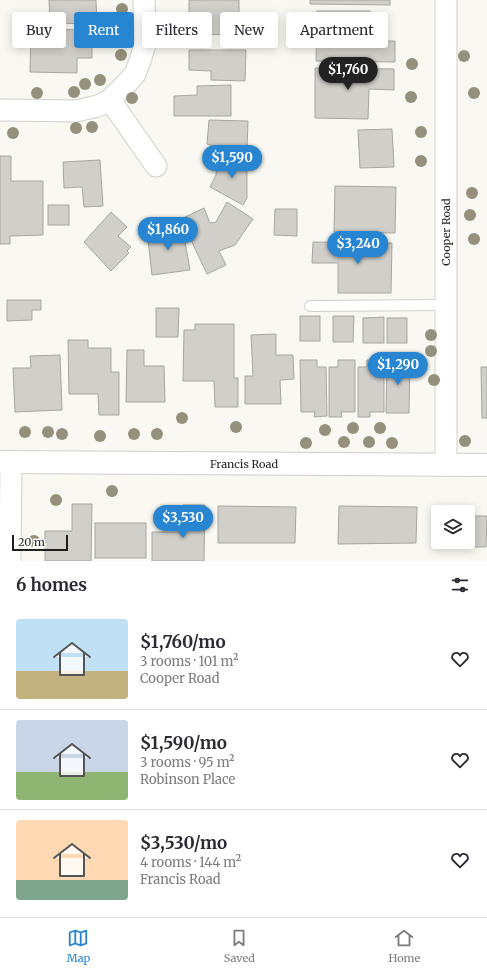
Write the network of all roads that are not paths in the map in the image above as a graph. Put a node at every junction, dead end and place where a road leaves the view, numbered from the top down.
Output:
1 (144, 0) edge
2 (446, 0) edge
3 (110, 100) junction
4 (0, 110) edge
5 (156, 166) dead end
6 (310, 306) dead end
7 (446, 306) junction
8 (6, 463) edge
9 (446, 465) junction
10 (487, 465) edge
11 (10, 561) edge

1 - 3 street
2 - 7 street, Cooper Road
3 - 4 street
3 - 5 street
6 - 7 lane
7 - 9 street, Cooper Road
8 - 9 street, Francis Road
8 - 11 street
9 - 10 street, Francis Road

